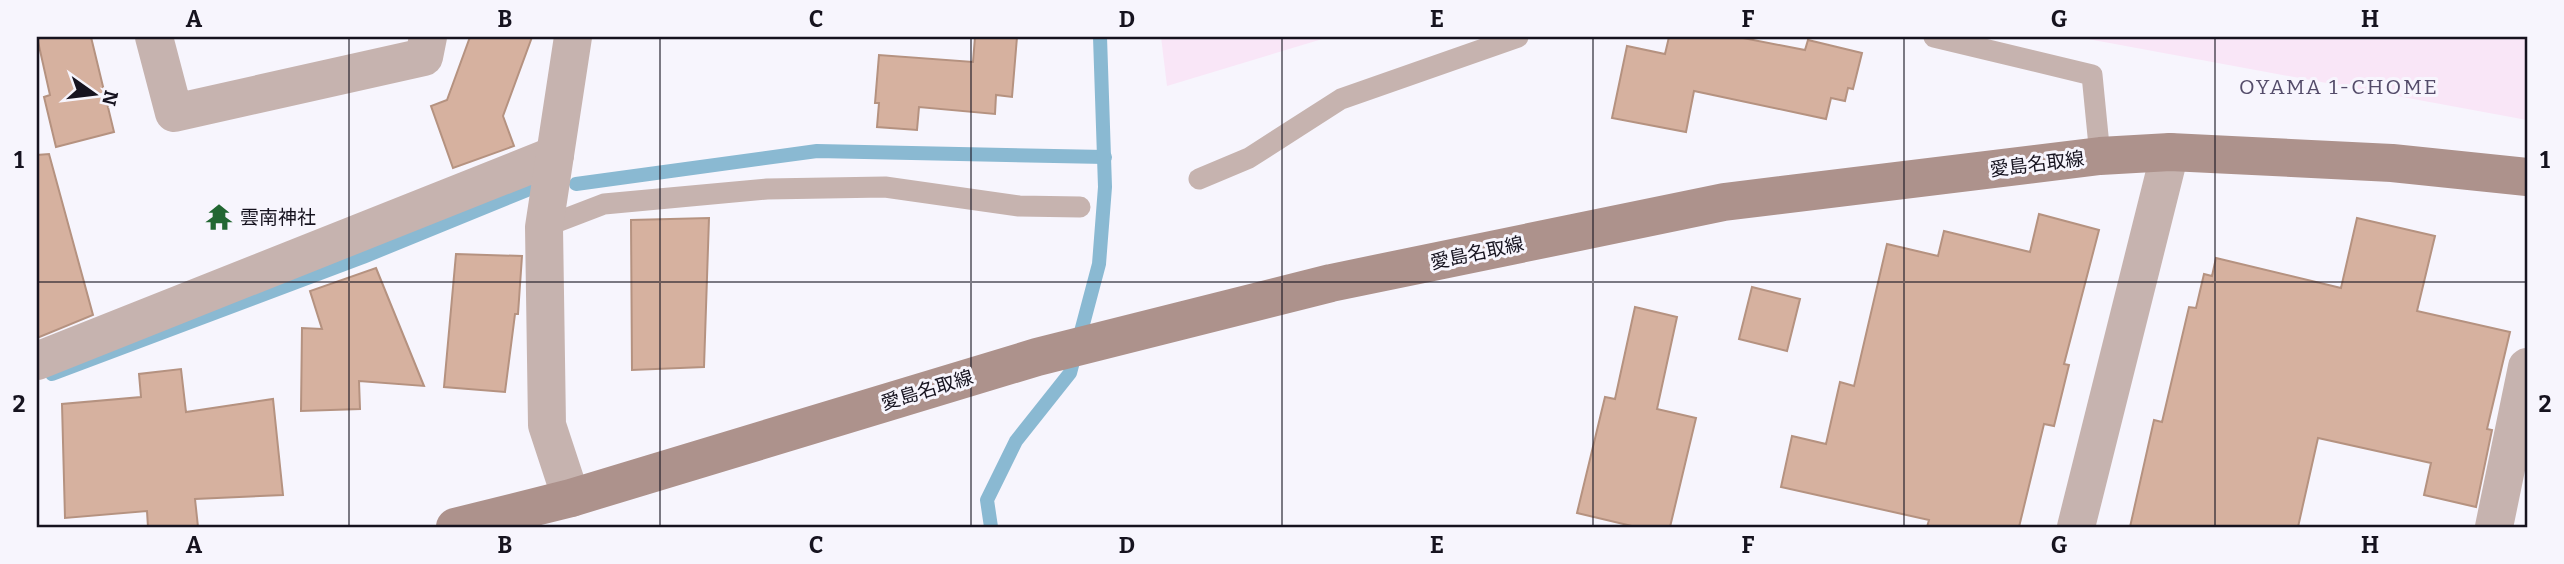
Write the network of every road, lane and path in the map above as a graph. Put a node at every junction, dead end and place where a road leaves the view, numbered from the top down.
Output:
1 (154, 37) edge
2 (428, 37) edge
3 (573, 37) edge
4 (1518, 37) edge
5 (1934, 37) edge
6 (2169, 152) junction
7 (555, 155) junction
8 (2100, 156) junction
9 (2527, 177) edge
10 (1199, 179) dead end
11 (1080, 207) dead end
12 (544, 227) junction
13 (37, 361) edge
14 (2527, 367) edge
15 (578, 513) edge
16 (455, 527) edge
17 (2076, 527) edge
18 (2494, 527) edge

1 - 2 street
3 - 7 street
4 - 10 lane
5 - 8 lane
6 - 8 main road, 愛島名取線
6 - 9 main road, 愛島名取線
6 - 17 street
7 - 12 street
7 - 13 street
8 - 15 main road, 愛島名取線
11 - 12 lane
12 - 15 street
14 - 18 street
15 - 16 main road, 愛島名取線

